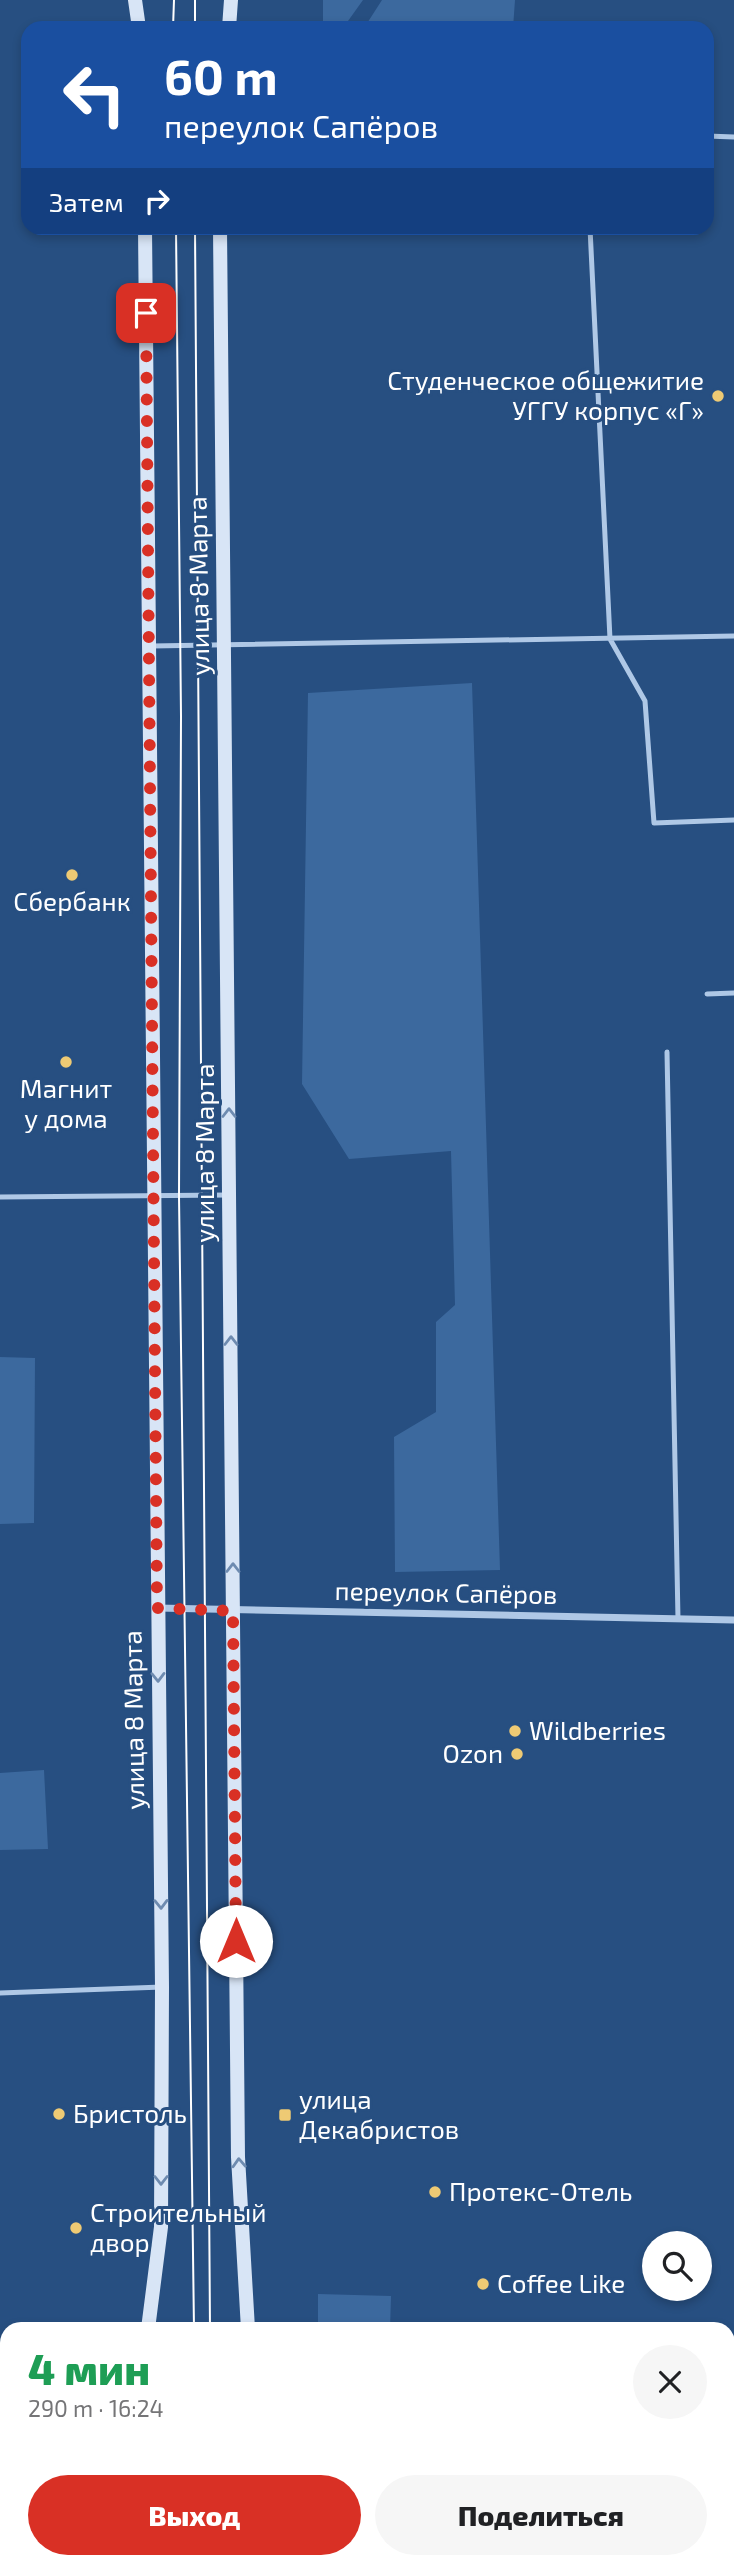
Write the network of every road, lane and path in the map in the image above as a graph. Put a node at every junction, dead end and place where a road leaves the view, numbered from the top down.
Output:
1 (135, 0) edge
2 (231, 0) edge
3 (138, 21) edge
4 (230, 21) edge
5 (714, 136) edge
6 (734, 137) edge
7 (145, 235) edge
8 (220, 235) edge
9 (590, 235) edge
10 (734, 636) edge
11 (610, 639) junction
12 (224, 645) junction
13 (149, 646) junction
14 (734, 820) edge
15 (734, 993) edge
16 (707, 994) dead end
17 (667, 1052) dead end
18 (230, 1195) junction
19 (153, 1196) junction
20 (0, 1197) edge
21 (157, 1608) junction
22 (233, 1611) junction
23 (678, 1619) junction
24 (734, 1620) edge
25 (162, 1987) junction
26 (0, 1993) edge
27 (149, 2322) edge
28 (248, 2322) edge

1 - 3 main road
2 - 4 main road
5 - 6 lane
7 - 13 main road, улица 8 Марта
8 - 12 main road, улица 8 Марта
9 - 11 lane
10 - 11 lane
11 - 12 lane
11 - 14 lane
12 - 13 lane
18 -> 12 main road, улица 8 Марта
13 - 19 main road, улица 8 Марта
15 - 16 lane
17 - 23 lane
18 - 19 lane
22 -> 18 main road, улица 8 Марта
19 - 20 lane
19 - 21 main road, улица 8 Марта
21 - 22 street, переулок Сапёров
21 -> 25 main road, улица 8 Марта
22 - 23 street, переулок Сапёров
28 -> 22 main road, улица 8 Марта
23 - 24 street, переулок Сапёров
25 - 26 lane
25 -> 27 main road, улица 8 Марта

